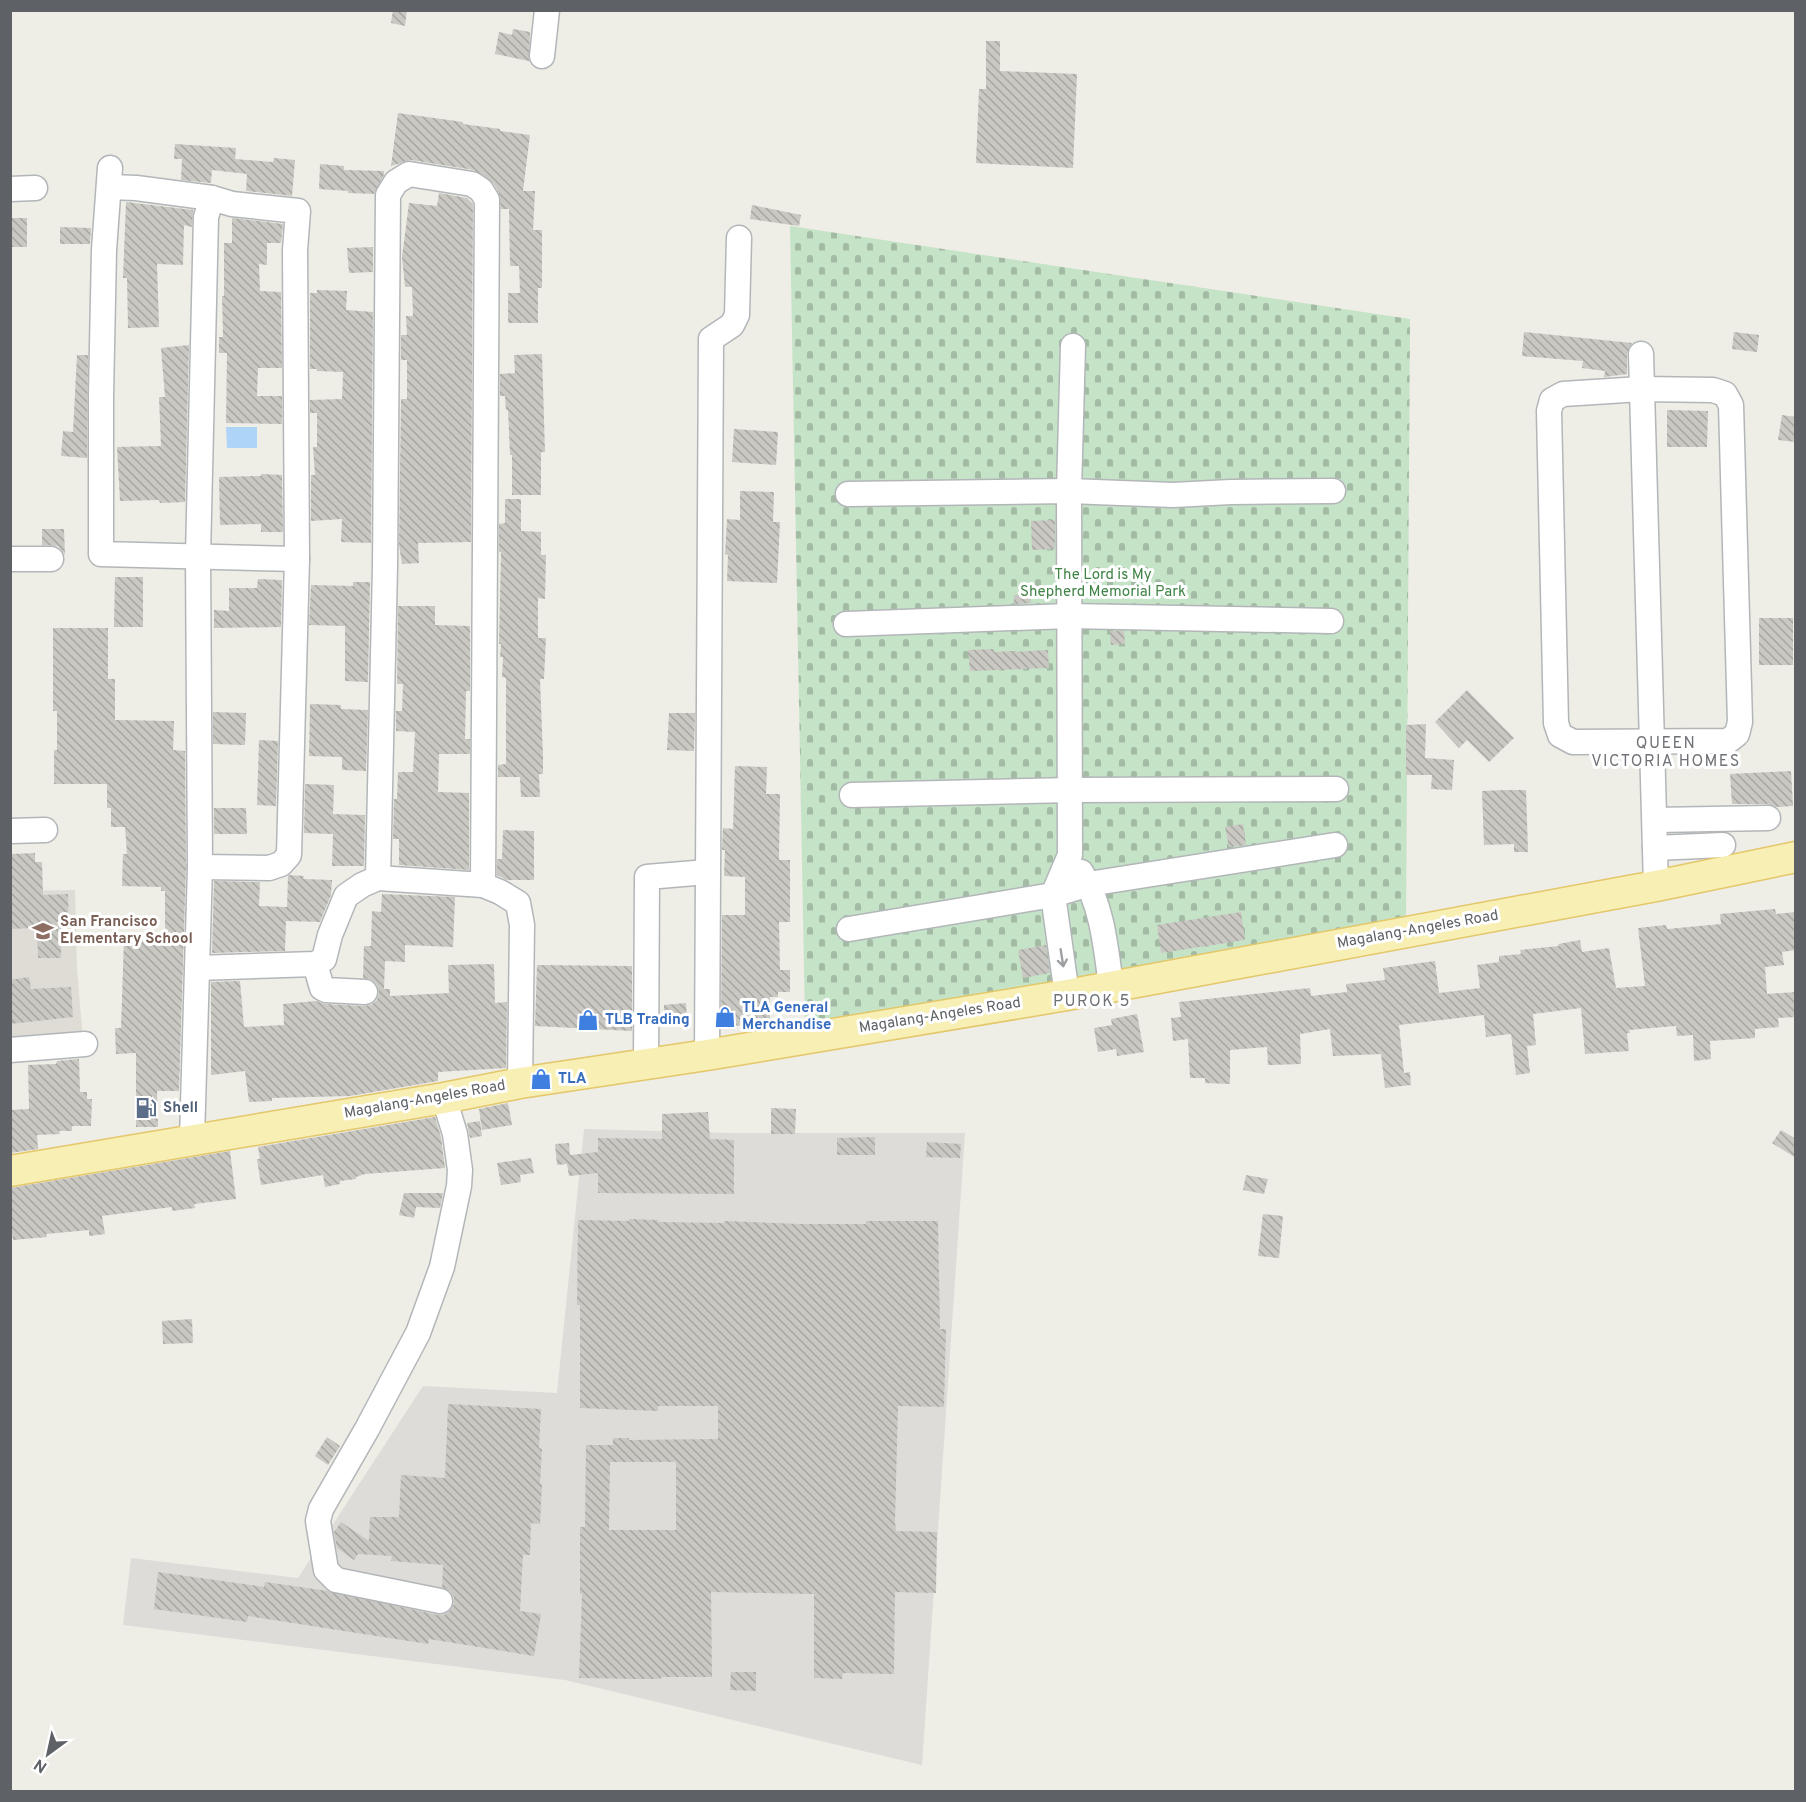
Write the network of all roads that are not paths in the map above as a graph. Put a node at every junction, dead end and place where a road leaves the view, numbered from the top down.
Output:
1 (547, 10) edge
2 (542, 56) dead end
3 (35, 188) dead end
4 (10, 189) edge
5 (212, 198) junction
6 (739, 238) dead end
7 (1072, 346) dead end
8 (1641, 354) dead end
9 (1641, 389) junction
10 (1069, 490) junction
11 (1333, 491) dead end
12 (848, 494) dead end
13 (198, 556) junction
14 (10, 559) edge
15 (51, 559) dead end
16 (297, 559) junction
17 (1070, 616) junction
18 (1332, 621) dead end
19 (846, 624) dead end
20 (1652, 740) junction
21 (1336, 789) dead end
22 (1071, 790) junction
23 (852, 795) dead end
24 (1768, 818) dead end
25 (1656, 820) junction
26 (45, 830) dead end
27 (10, 831) edge
28 (1335, 845) dead end
29 (1723, 845) dead end
30 (1655, 848) junction
31 (1070, 855) junction
32 (1796, 857) edge
33 (200, 867) junction
34 (707, 872) junction
35 (378, 878) junction
36 (1089, 884) junction
37 (483, 885) junction
38 (1656, 886) junction
39 (1053, 896) junction
40 (849, 929) dead end
41 (315, 964) junction
42 (197, 968) junction
43 (1111, 986) junction
44 (366, 992) dead end
45 (1068, 995) junction
46 (86, 1044) dead end
47 (10, 1050) edge
48 (707, 1055) junction
49 (646, 1064) junction
50 (520, 1083) junction
51 (444, 1098) junction
52 (192, 1139) junction
53 (10, 1171) edge
54 (440, 1601) dead end

1 - 2 street
3 - 4 street
5 - 13 street
5 - 13 street
5 - 16 street
6 - 34 street
7 - 10 street
8 - 9 street
9 - 20 street
9 - 20 street
9 - 20 street
10 - 11 street
10 - 12 street
10 - 17 street
13 - 16 street
13 - 33 street
14 - 15 street
16 - 33 street
17 - 18 street
17 - 19 street
17 - 22 street
20 - 25 street
21 - 22 street
22 - 23 street
22 - 31 street
24 - 25 street
25 - 30 street
26 - 27 street
28 - 36 street
29 - 30 street
30 - 38 street
31 - 36 street
31 - 39 street
32 - 38 main road, Magalang-Angeles Road
33 - 42 street
34 - 48 street
34 - 49 street
35 - 37 street
35 - 37 street
35 - 41 street
36 - 39 street
36 - 43 street
37 - 50 street
38 - 43 main road, Magalang-Angeles Road
39 - 40 street
39 -> 45 street
41 - 42 street
41 - 44 street
42 - 52 street
43 - 45 main road, Magalang-Angeles Road
45 - 48 main road, Magalang-Angeles Road
46 - 47 street
48 - 49 main road, Magalang-Angeles Road
49 - 50 main road, Magalang-Angeles Road
50 - 51 main road, Magalang-Angeles Road
51 - 52 main road, Magalang-Angeles Road
51 - 54 street
52 - 53 main road, Magalang-Angeles Road

